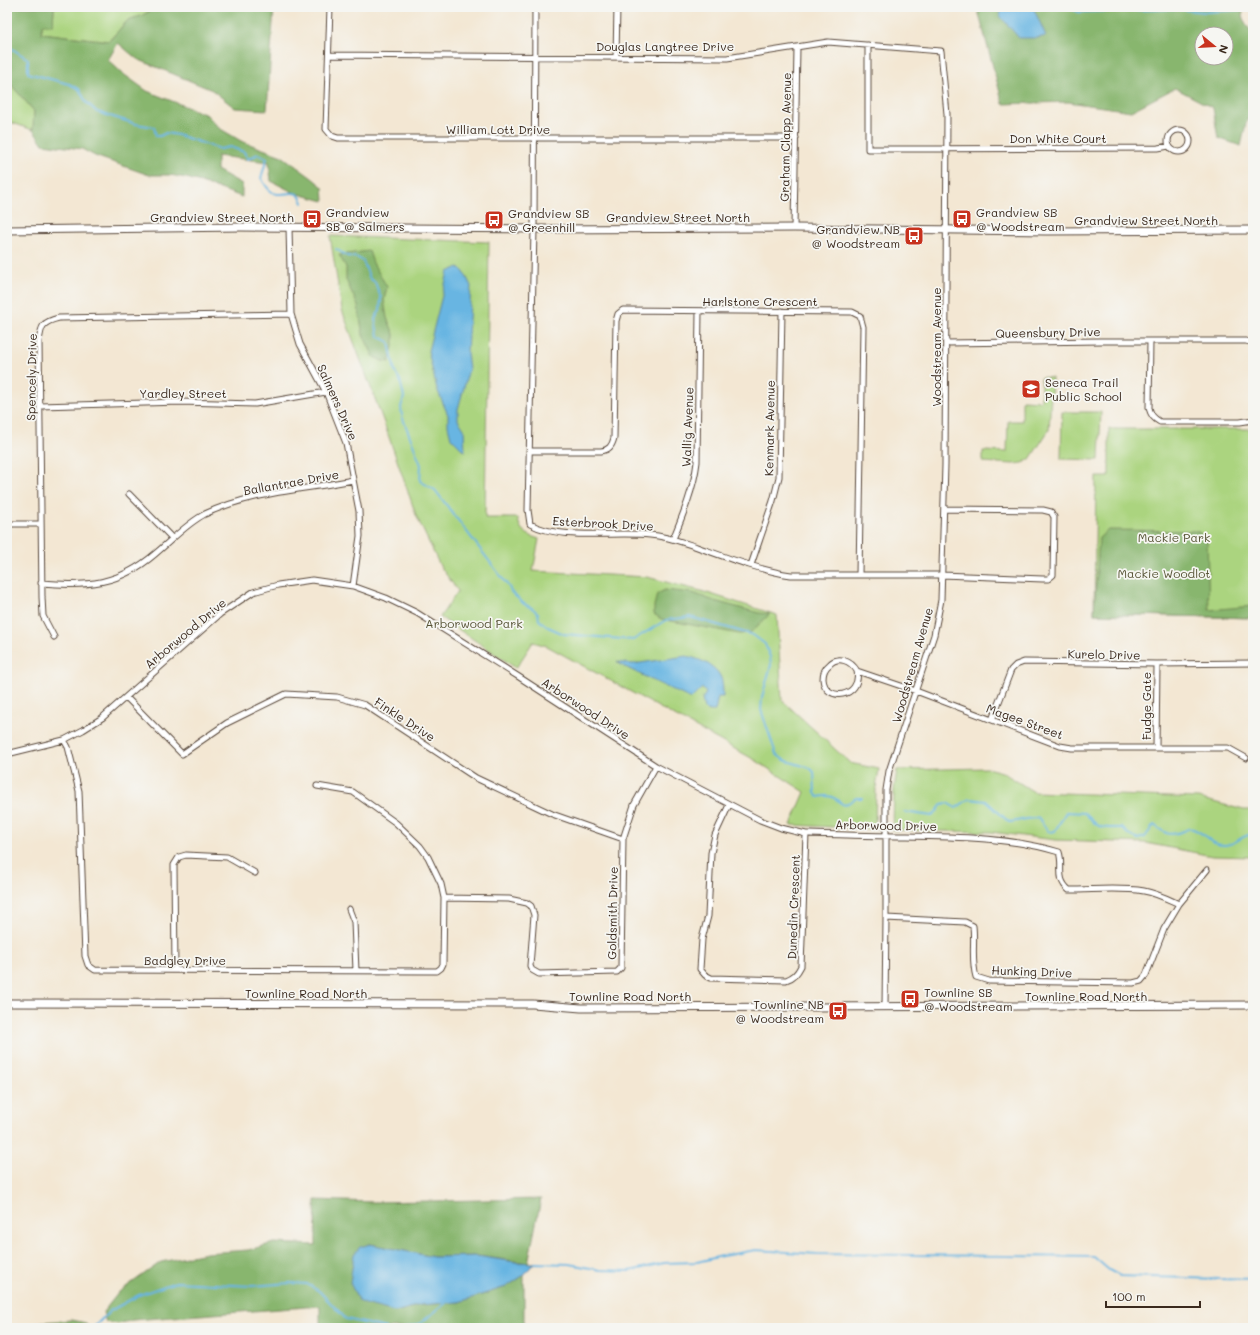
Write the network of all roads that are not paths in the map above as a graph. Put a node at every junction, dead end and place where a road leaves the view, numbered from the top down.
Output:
1 (330, 7) edge
2 (535, 7) edge
3 (617, 7) edge
4 (868, 45) junction
5 (797, 47) junction
6 (329, 55) junction
7 (534, 57) junction
8 (616, 57) junction
9 (796, 138) junction
10 (534, 139) junction
11 (1169, 146) junction
12 (947, 149) junction
13 (289, 227) junction
14 (794, 228) junction
15 (534, 229) junction
16 (7, 230) edge
17 (946, 230) junction
18 (1253, 230) edge
19 (699, 311) junction
20 (782, 311) junction
21 (291, 314) junction
22 (1150, 341) junction
23 (946, 343) junction
24 (1253, 343) edge
25 (326, 392) junction
26 (40, 406) junction
27 (1253, 420) edge
28 (529, 451) junction
29 (354, 480) junction
30 (129, 494) dead end
31 (944, 509) junction
32 (7, 524) edge
33 (40, 524) junction
34 (172, 538) junction
35 (673, 539) junction
36 (751, 565) junction
37 (859, 575) junction
38 (942, 575) junction
39 (41, 584) junction
40 (353, 586) junction
41 (54, 637) dead end
42 (1253, 663) edge
43 (1156, 664) junction
44 (857, 671) junction
45 (916, 691) junction
46 (126, 697) junction
47 (992, 720) junction
48 (64, 740) junction
49 (1156, 748) junction
50 (7, 754) edge
51 (1246, 758) dead end
52 (656, 766) junction
53 (317, 786) dead end
54 (729, 804) junction
55 (806, 834) junction
56 (887, 836) junction
57 (623, 839) junction
58 (1207, 870) dead end
59 (255, 873) dead end
60 (444, 898) junction
61 (1179, 904) junction
62 (349, 909) dead end
63 (886, 918) junction
64 (175, 970) junction
65 (356, 971) junction
66 (7, 1003) edge
67 (1253, 1005) edge
68 (885, 1007) junction

1 - 6 street, William Lott Drive
2 - 7 street, Esterbrook Drive
3 - 8 street
4 - 5 street, Douglas Langtree Drive
4 - 12 street, Douglas Langtree Drive
4 - 12 street, Don White Court
5 - 8 street, Douglas Langtree Drive
5 - 9 street, Graham Clapp Avenue
6 - 7 street, Douglas Langtree Drive
6 - 10 street, William Lott Drive
7 - 8 street, Douglas Langtree Drive
7 - 10 street, Esterbrook Drive
9 - 10 street, William Lott Drive
9 - 14 street, Graham Clapp Avenue
10 - 15 street, Esterbrook Drive
11 - 11 street, Don White Court
11 - 12 street, Don White Court
12 - 17 street, Douglas Langtree Drive
13 - 15 street, Grandview Street North
13 - 16 street, Grandview Street North
13 - 21 street, Salmers Drive
14 - 15 street, Grandview Street North
14 - 17 street, Grandview Street North
15 - 28 street, Esterbrook Drive
17 - 18 street, Grandview Street North
17 - 23 street, Woodstream Avenue
19 - 20 street, Harlstone Crescent
19 - 28 street, Harlstone Crescent
19 - 35 street, Wallig Avenue
20 - 36 street, Kenmark Avenue
20 - 37 street, Harlstone Crescent
21 - 25 street, Salmers Drive
21 - 26 street, Spencely Drive
22 - 23 street, Queensbury Drive
22 - 24 street, Queensbury Drive
22 - 27 street
23 - 31 street, Woodstream Avenue
25 - 26 street, Yardley Street
25 - 29 street, Salmers Drive
26 - 33 street, Spencely Drive
28 - 35 street, Esterbrook Drive
29 - 34 street, Ballantrae Drive
29 - 40 street, Salmers Drive
30 - 34 street
31 - 38 street, Woodstream Avenue
31 - 38 street, Esterbrook Drive
32 - 33 street
33 - 39 street, Spencely Drive
34 - 39 street, Ballantrae Drive
35 - 36 street, Esterbrook Drive
36 - 37 street, Esterbrook Drive
37 - 38 street, Esterbrook Drive
38 - 45 street, Woodstream Avenue
39 - 41 street, Spencely Drive
40 - 46 street, Arborwood Drive
40 - 52 street, Arborwood Drive
42 - 43 street, Kurelo Drive
43 - 47 street, Kurelo Drive
43 - 49 street, Fudge Gate
44 - 44 street
44 - 45 street, Magee Street
45 - 47 street, Magee Street
45 - 56 street, Woodstream Avenue
46 - 48 street, Arborwood Drive
46 - 57 street, Finkle Drive
47 - 49 street, Magee Street
48 - 50 street, Arborwood Drive
48 - 64 street, Badgley Drive
49 - 51 street, Magee Street
52 - 54 street, Arborwood Drive
52 - 57 street, Goldsmith Drive
53 - 60 street
54 - 55 street, Arborwood Drive
54 - 55 street, Dunedin Crescent
55 - 56 street, Arborwood Drive
56 - 61 street, Arborwood Drive
56 - 63 street, Woodstream Avenue
57 - 60 street, Goldsmith Drive
58 - 61 street
59 - 64 street
60 - 65 street, Badgley Drive
61 - 63 street, Hunking Drive
62 - 65 street
63 - 68 street, Woodstream Avenue
64 - 65 street, Badgley Drive
66 - 68 street, Townline Road North
67 - 68 street, Townline Road North

